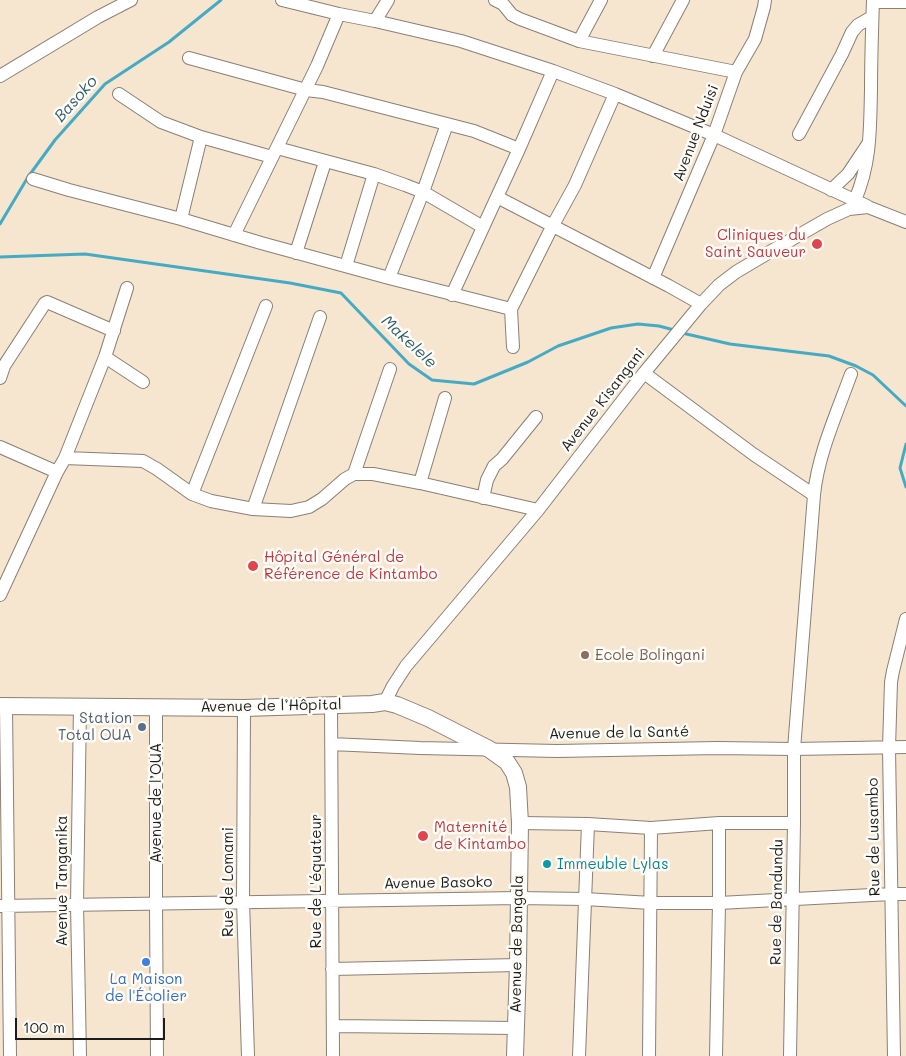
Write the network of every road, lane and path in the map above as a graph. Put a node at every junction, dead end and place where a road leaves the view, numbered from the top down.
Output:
1 (131, 0) edge
2 (282, 0) edge
3 (388, 0) edge
4 (601, 0) edge
5 (683, 0) edge
6 (766, 0) edge
7 (501, 1) edge
8 (873, 1) edge
9 (906, 2) edge
10 (339, 14) junction
11 (872, 17) junction
12 (375, 21) junction
13 (579, 41) junction
14 (653, 56) junction
15 (189, 58) dead end
16 (553, 71) junction
17 (736, 72) junction
18 (0, 76) edge
19 (306, 90) junction
20 (119, 94) dead end
21 (615, 94) junction
22 (447, 124) junction
23 (800, 134) dead end
24 (714, 135) junction
25 (201, 137) junction
26 (869, 142) junction
27 (519, 149) junction
28 (275, 153) junction
29 (325, 162) junction
30 (374, 174) junction
31 (33, 179) dead end
32 (831, 190) junction
33 (423, 192) junction
34 (497, 197) junction
35 (855, 200) junction
36 (868, 207) junction
37 (181, 219) junction
38 (906, 222) edge
39 (553, 225) junction
40 (483, 227) junction
41 (234, 235) junction
42 (296, 253) junction
43 (346, 266) junction
44 (390, 278) junction
45 (654, 278) junction
46 (127, 288) dead end
47 (452, 294) junction
48 (700, 304) junction
49 (266, 306) dead end
50 (511, 309) junction
51 (320, 317) dead end
52 (114, 331) junction
53 (513, 347) dead end
54 (105, 357) junction
55 (390, 369) dead end
56 (644, 373) junction
57 (851, 374) dead end
58 (0, 378) edge
59 (143, 382) dead end
60 (445, 398) dead end
61 (536, 417) dead end
62 (0, 447) edge
63 (65, 458) junction
64 (57, 472) junction
65 (354, 474) junction
66 (420, 483) junction
67 (192, 494) junction
68 (814, 495) junction
69 (483, 498) junction
70 (253, 509) junction
71 (538, 510) junction
72 (0, 595) edge
73 (906, 618) edge
74 (385, 702) junction
75 (331, 705) junction
76 (3, 706) edge
77 (80, 706) junction
78 (156, 707) junction
79 (244, 708) junction
80 (332, 744) junction
81 (906, 747) edge
82 (889, 748) junction
83 (489, 749) junction
84 (794, 750) junction
85 (520, 823) junction
86 (719, 823) junction
87 (794, 823) junction
88 (588, 824) junction
89 (651, 828) junction
90 (890, 894) junction
91 (906, 894) edge
92 (518, 898) junction
93 (585, 899) junction
94 (793, 899) junction
95 (243, 901) junction
96 (332, 901) junction
97 (651, 903) junction
98 (719, 903) junction
99 (77, 904) junction
100 (156, 904) junction
101 (4, 906) edge
102 (518, 965) junction
103 (332, 969) junction
104 (333, 1026) junction
105 (516, 1028) junction
106 (10, 1056) edge
107 (80, 1056) edge
108 (157, 1056) edge
109 (248, 1056) edge
110 (333, 1056) edge
111 (515, 1056) edge
112 (580, 1056) edge
113 (649, 1056) edge
114 (716, 1056) edge
115 (790, 1056) edge
116 (894, 1056) edge

1 - 18 street
2 - 10 street
3 - 12 street
4 - 13 street
5 - 14 street
6 - 17 street, Avenue Nduisi
7 - 13 street
8 - 9 street
8 - 11 street
10 - 12 street
10 - 19 street
11 - 23 street
11 - 26 street
12 - 16 street
13 - 14 street
14 - 17 street
15 - 19 street
16 - 21 street
16 - 27 street
17 - 24 street, Avenue Nduisi
19 - 22 street
19 - 28 street
20 - 25 street
21 - 24 street
21 - 39 street
22 - 27 street
22 - 33 street
24 - 32 street
24 - 45 street, Avenue Nduisi
25 - 28 street
25 - 37 street
26 - 32 street
26 - 35 street
27 - 34 street
28 - 29 street
28 - 41 street
29 - 30 street
29 - 42 street
30 - 33 street
30 - 43 street
31 - 37 street
32 - 35 street
33 - 40 street
33 - 44 street
34 - 39 street
34 - 40 street
35 - 36 street
36 - 38 street
36 - 48 street, Avenue Kisangani
37 - 41 street
39 - 45 street
39 - 50 street
40 - 47 street
41 - 42 street
42 - 43 street
43 - 44 street
44 - 47 street
45 - 48 street
46 - 52 street
47 - 50 street
48 - 56 street, Avenue Kisangani
49 - 67 street
50 - 53 street
51 - 70 street
52 - 54 street
52 - 58 street
54 - 59 street
54 - 63 street
55 - 65 street
56 - 68 street
56 - 71 street, Avenue Kisangani
57 - 68 street, Rue de Bandundu
60 - 66 street
61 - 69 street
62 - 64 street
63 - 64 street
63 - 67 street
64 - 72 street
65 - 66 street
65 - 70 street
66 - 69 street
67 - 70 street
68 - 84 street, Rue de Bandundu
69 - 71 street
71 - 74 street, Avenue Kisangani
73 - 82 street, Rue de Lusambo
74 - 75 main road, Avenue de l’Hôpital
74 - 83 main road, Avenue de Bangala
75 - 79 main road, Avenue de l’Hôpital
75 - 80 street, Rue de L'équateur
76 - 77 main road
76 - 101 street
77 - 78 main road
77 - 99 street, Avenue Tanganika
78 - 79 main road, Avenue de l’Hôpital
78 - 100 street, Avenue de l’OUA
79 - 95 street, Rue de Lomami
80 - 83 street, Avenue de la Santé
80 - 96 street, Rue de L'équateur
81 - 82 street, Avenue de la Santé
82 - 84 street, Avenue de la Santé
82 - 90 street, Rue de Lusambo
83 - 84 street, Avenue de la Santé
83 - 85 main road, Avenue de Bangala
84 - 87 street, Rue de Bandundu
85 - 88 street
85 - 92 main road, Avenue de Bangala
86 - 87 street
86 - 89 street
86 - 98 street
87 - 94 street, Rue de Bandundu
88 - 89 street
88 - 93 street
89 - 97 street
90 - 91 street, Avenue Basoko
90 - 94 street, Avenue Basoko
90 - 116 street, Rue de Lusambo
92 - 93 street, Avenue Basoko
92 - 96 street, Avenue Basoko
92 - 102 main road, Avenue de Bangala
93 - 97 street, Avenue Basoko
93 - 112 street
94 - 98 street, Avenue Basoko
94 - 115 street, Rue de Bandundu
95 - 96 street, Avenue Basoko
95 - 100 street, Avenue Basoko
95 - 109 street, Rue de Lomami
96 - 103 street, Rue de L'équateur
97 - 98 street, Avenue Basoko
97 - 113 street
98 - 114 street
99 - 100 street, Avenue Basoko
99 - 101 street, Avenue Basoko
99 - 107 street, Avenue Tanganika
100 - 108 street, Avenue de l’OUA
101 - 106 street
102 - 103 street
102 - 105 main road, Avenue de Bangala
103 - 104 street, Rue de L'équateur
104 - 105 street
104 - 110 street, Rue de L'équateur
105 - 111 main road, Avenue de Bangala

